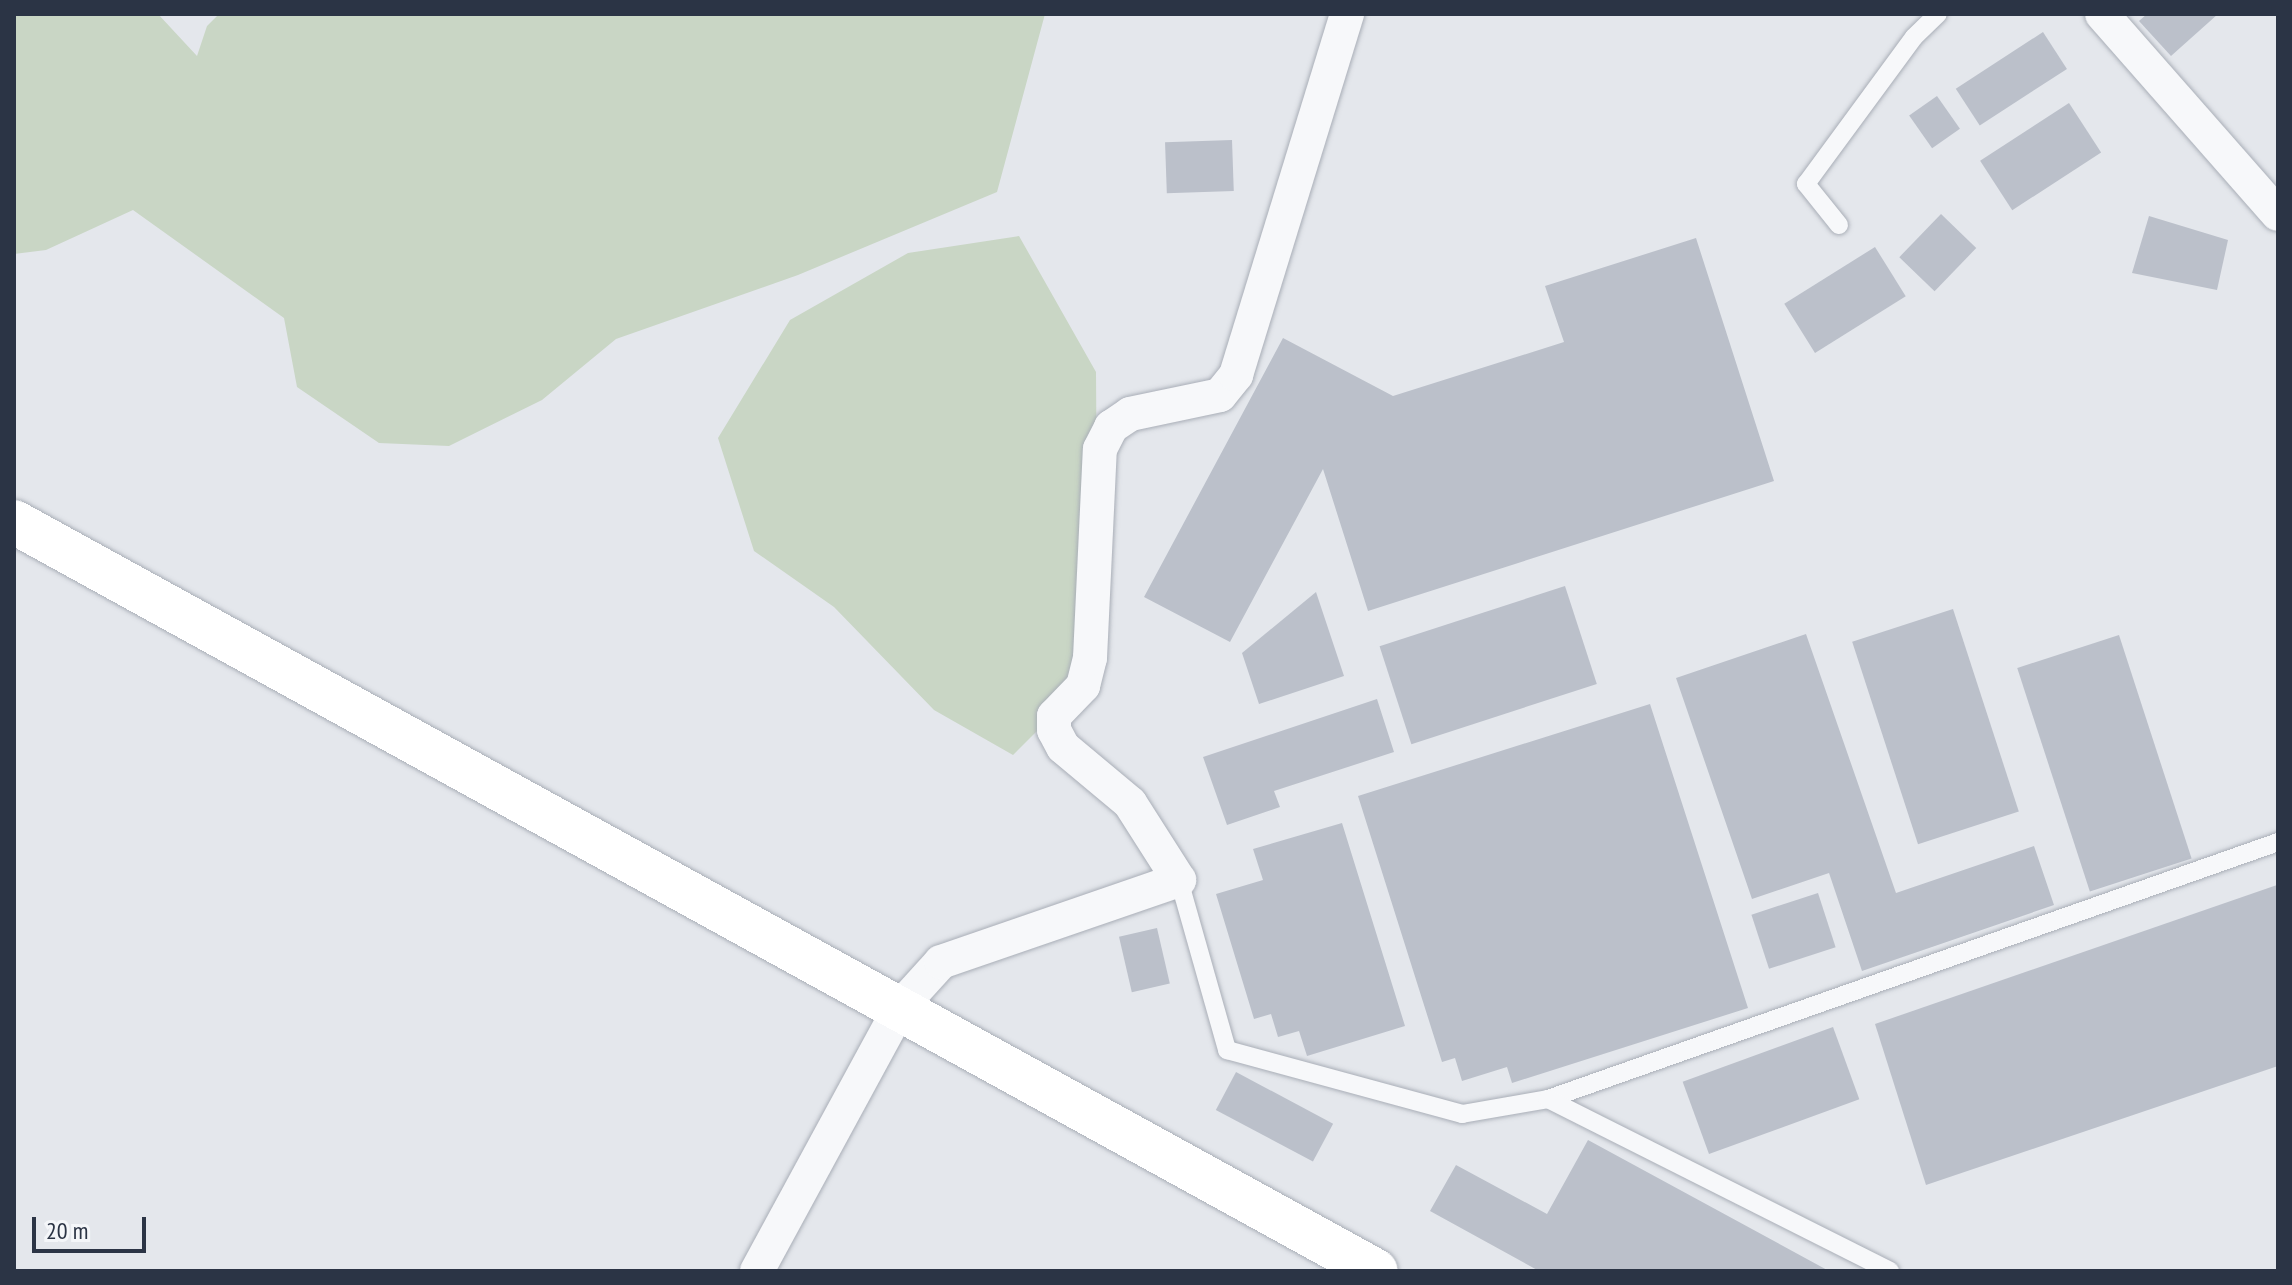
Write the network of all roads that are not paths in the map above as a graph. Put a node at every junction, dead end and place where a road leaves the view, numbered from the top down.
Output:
1 (1347, 14) edge
2 (1938, 14) edge
3 (2102, 14) edge
4 (2242, 168) junction
5 (2278, 177) edge
6 (2278, 214) edge
7 (1839, 225) dead end
8 (14, 522) edge
9 (2278, 842) edge
10 (1179, 880) junction
11 (901, 1006) junction
12 (1548, 1099) junction
13 (757, 1271) edge
14 (1376, 1271) edge
15 (1890, 1271) edge

1 - 10 street
2 - 7 lane
3 - 4 street
4 - 5 street
4 - 6 street
8 - 11 street
9 - 12 lane
10 - 11 street
10 - 12 lane
11 - 13 street
11 - 14 street
12 - 15 lane

